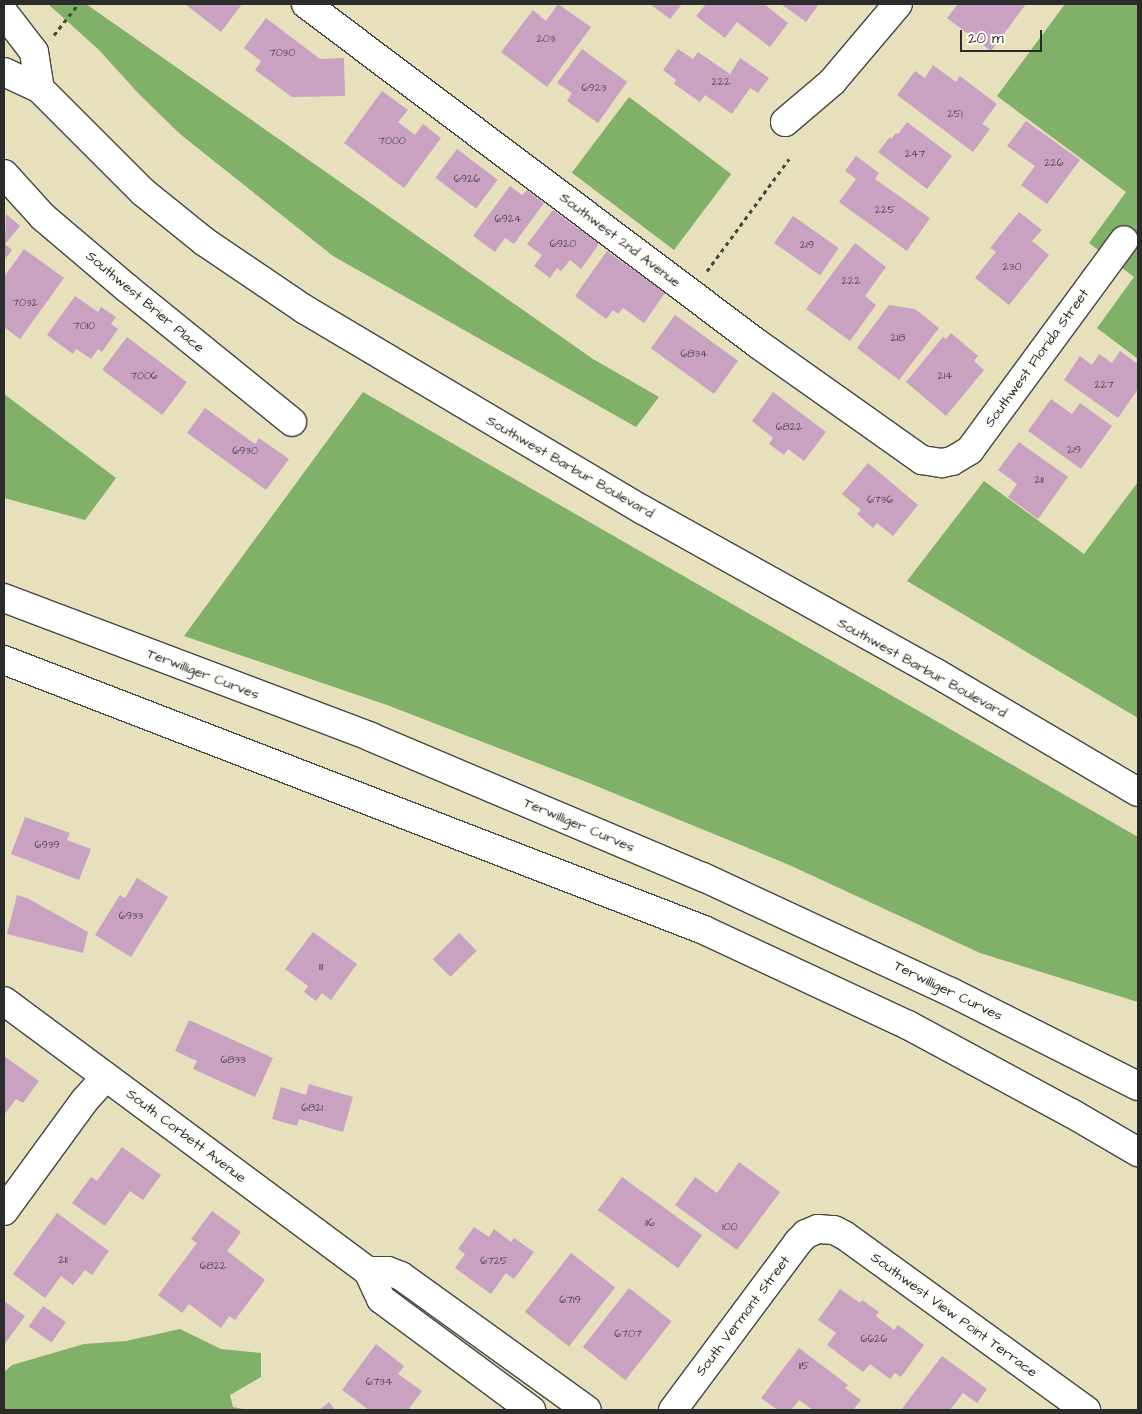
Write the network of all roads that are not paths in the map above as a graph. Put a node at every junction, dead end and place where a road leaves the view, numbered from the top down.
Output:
1 (306, 4) edge
2 (898, 4) edge
3 (4, 13) edge
4 (4, 72) edge
5 (40, 89) junction
6 (786, 122) dead end
7 (4, 174) edge
8 (1124, 240) dead end
9 (292, 422) dead end
10 (942, 463) joint
11 (4, 598) edge
12 (4, 660) edge
13 (1138, 792) edge
14 (4, 1001) edge
15 (106, 1077) junction
16 (1138, 1086) edge
17 (1138, 1152) edge
18 (4, 1211) edge
19 (818, 1229) joint
20 (368, 1271) junction
21 (531, 1410) edge
22 (587, 1410) edge
23 (673, 1410) edge
24 (1086, 1410) edge

1 - 10 main road, Southwest 2nd Avenue
2 - 6 main road
3 - 5 main road
4 - 5 main road, Southwest Barbur Boulevard
5 - 13 main road, Southwest Barbur Boulevard
7 - 9 main road, Southwest Brier Place
8 - 10 main road, Southwest Florida Street
11 - 16 main road, Terwilliger Curves
12 - 17 main road
14 - 15 main road, South Corbett Avenue
15 - 18 main road
15 - 20 main road, South Corbett Avenue
19 - 23 main road, South Vermont Street
19 - 24 main road, Southwest View Point Terrace
20 - 21 main road, South Corbett Avenue
20 - 22 main road

